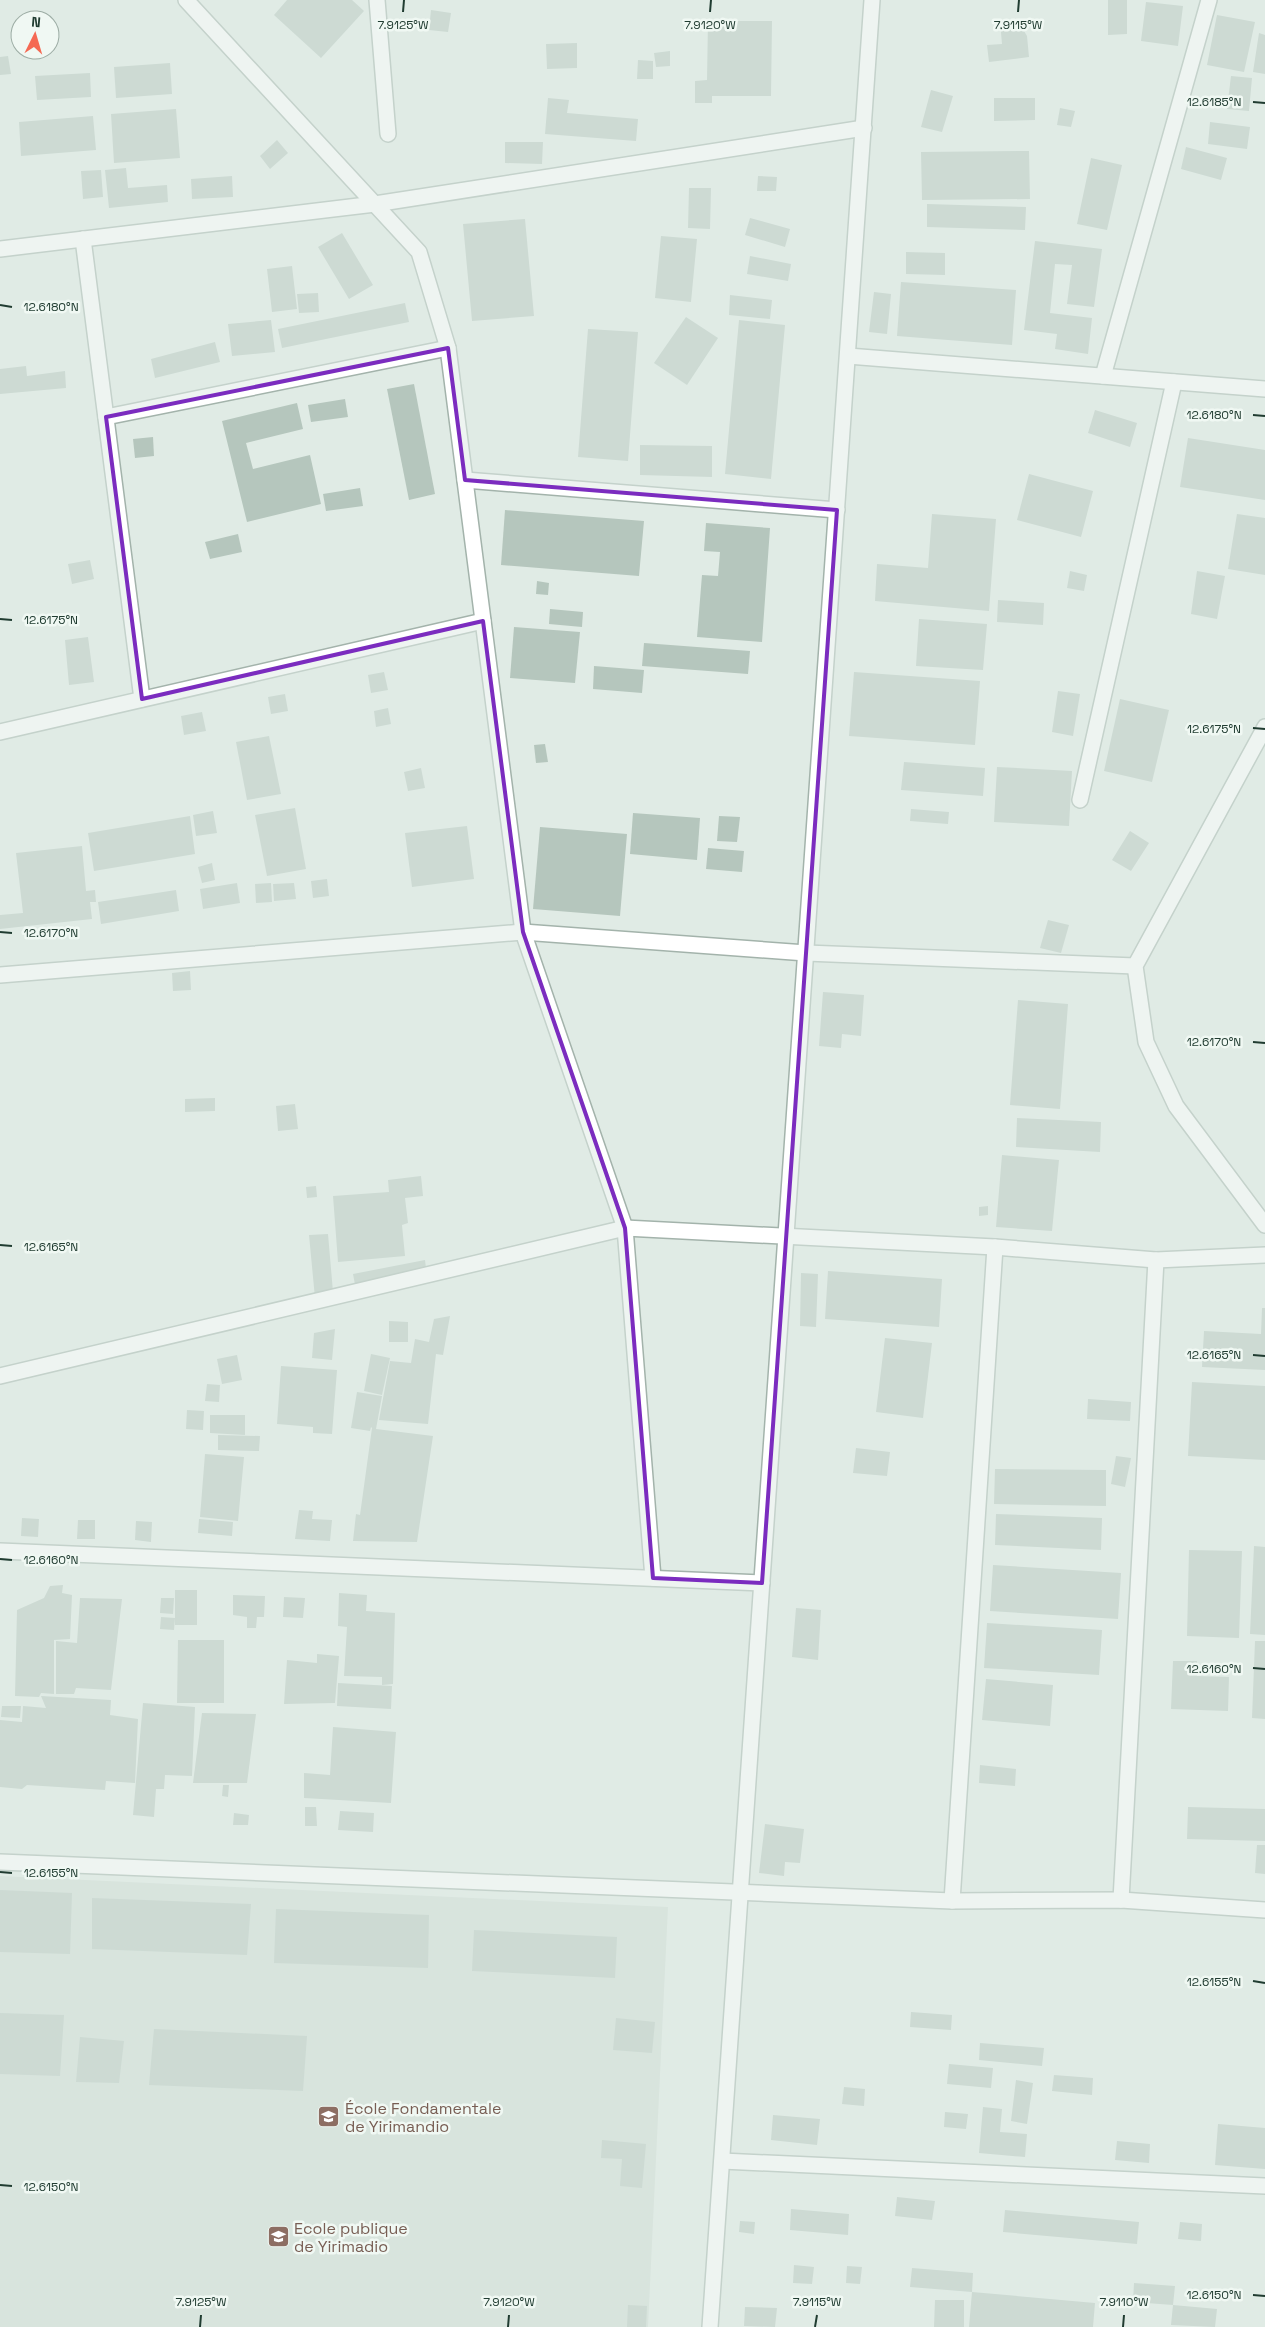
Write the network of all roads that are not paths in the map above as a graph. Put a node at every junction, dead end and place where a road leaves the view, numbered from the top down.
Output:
1 (186, 0) edge
2 (377, 0) edge
3 (872, 0) edge
4 (1210, 0) edge
5 (864, 128) junction
6 (388, 134) dead end
7 (375, 204) junction
8 (83, 239) junction
9 (0, 249) edge
10 (448, 348) junction
11 (848, 356) junction
12 (1103, 376) junction
13 (1174, 382) junction
14 (1265, 389) edge
15 (106, 417) junction
16 (465, 480) junction
17 (837, 510) junction
18 (483, 621) junction
19 (142, 699) junction
20 (1265, 727) edge
21 (0, 732) edge
22 (1080, 800) dead end
23 (523, 932) junction
24 (806, 953) junction
25 (1134, 966) junction
26 (0, 975) edge
27 (1265, 1225) edge
28 (625, 1228) junction
29 (787, 1236) junction
30 (996, 1247) junction
31 (1265, 1256) edge
32 (1156, 1260) junction
33 (0, 1376) edge
34 (0, 1550) edge
35 (653, 1578) junction
36 (762, 1583) junction
37 (0, 1862) edge
38 (740, 1893) junction
39 (1120, 1900) junction
40 (952, 1901) junction
41 (1265, 1910) edge
42 (722, 2161) junction
43 (1265, 2186) edge
44 (710, 2327) edge

1 - 7 street
2 - 6 street
3 - 5 street
4 - 12 street
5 - 7 street
5 - 11 street
7 - 8 street
7 - 10 street
8 - 9 street
8 - 15 street
10 - 15 street
10 - 16 street
11 - 12 street
11 - 17 street
12 - 13 street
13 - 14 street
13 - 22 street
15 - 19 street
16 - 17 street
16 - 18 street
17 - 24 street
18 - 19 street
18 - 23 street
19 - 21 street
20 - 25 street
23 - 24 street
23 - 26 street
23 - 28 street
24 - 25 street
24 - 29 street
25 - 27 street
28 - 29 street
28 - 33 street
28 - 35 street
29 - 30 street
29 - 36 street
30 - 32 street
30 - 40 street
31 - 32 street
32 - 39 street
34 - 35 street
35 - 36 street
36 - 38 street
37 - 38 street
38 - 40 street
38 - 42 street
39 - 40 street
39 - 41 street
42 - 43 street
42 - 44 street

